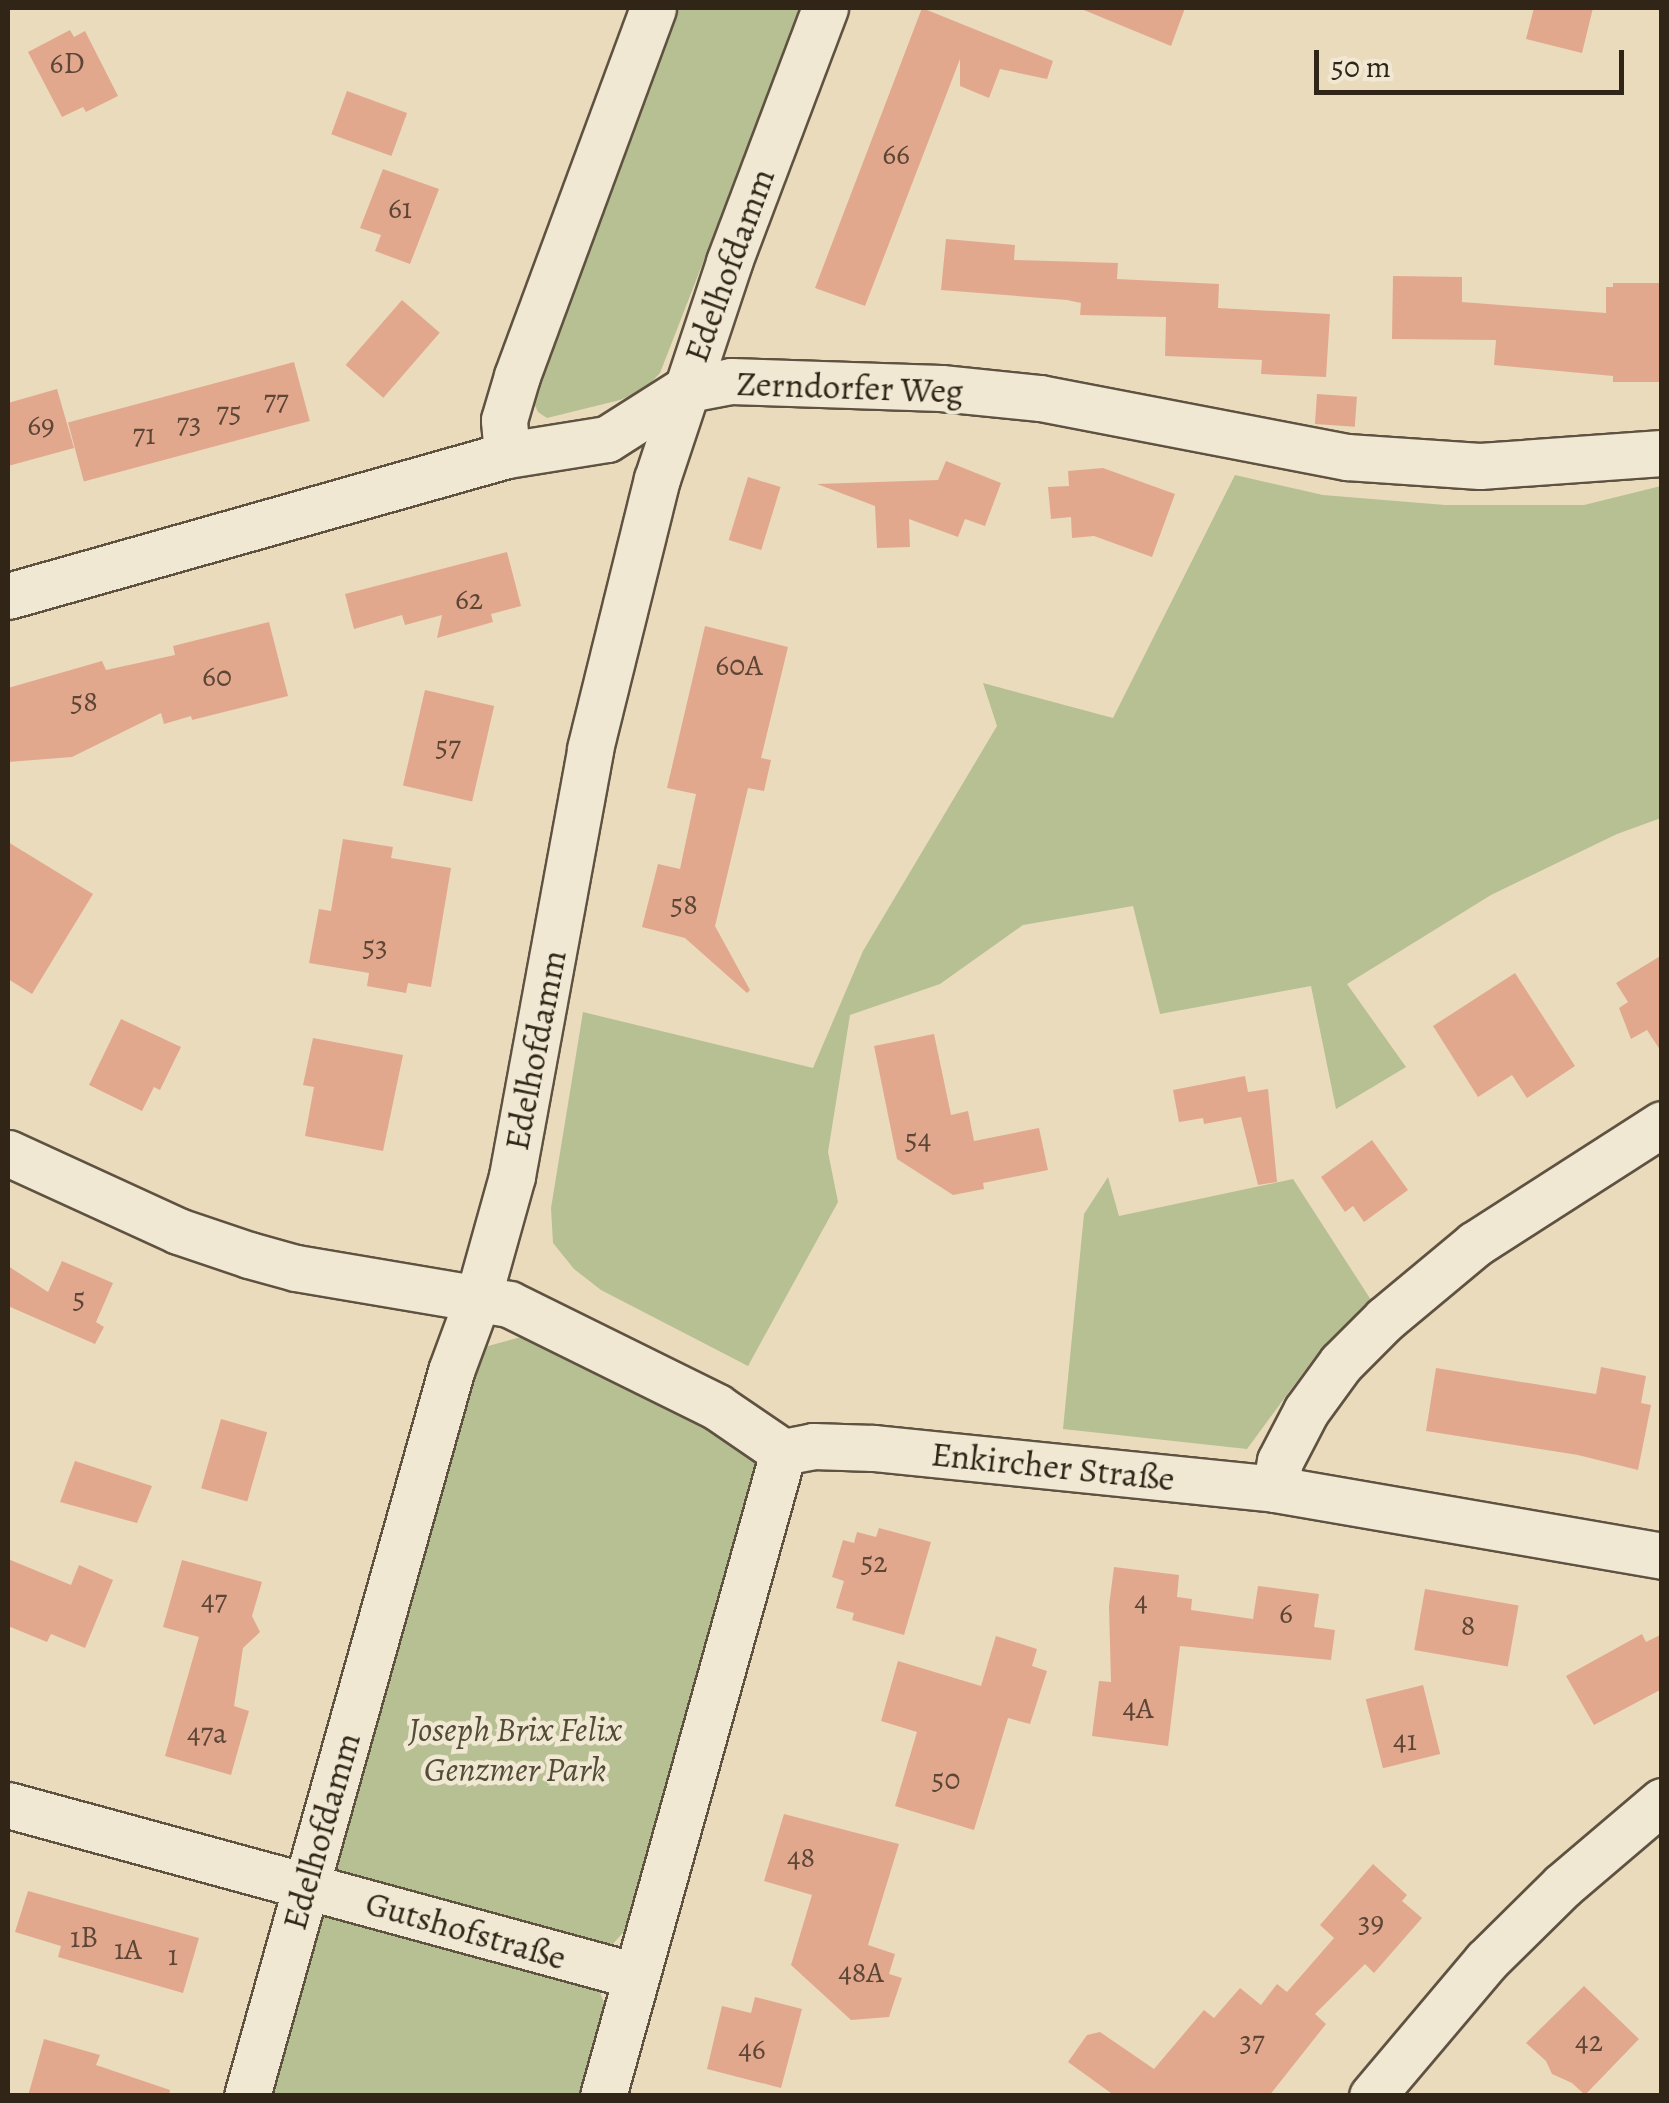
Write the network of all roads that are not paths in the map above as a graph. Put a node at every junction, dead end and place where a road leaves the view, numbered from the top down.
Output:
1 (653, 8) edge
2 (825, 8) edge
3 (684, 390) junction
4 (1662, 453) edge
5 (507, 455) junction
6 (8, 596) edge
7 (1662, 1124) edge
8 (8, 1153) edge
9 (478, 1298) junction
10 (783, 1452) junction
11 (1275, 1490) junction
12 (1662, 1556) edge
13 (1662, 1801) edge
14 (8, 1805) edge
15 (305, 1886) junction
16 (636, 1976) junction
17 (247, 2096) edge
18 (604, 2096) edge
19 (1372, 2096) edge

1 - 5 street
2 - 3 street, Edelhofdamm
3 - 4 street, Zerndorfer Weg
3 - 5 street, Zerndorfer Weg
3 - 9 street, Edelhofdamm
5 - 6 street, Zerndorfer Weg
7 - 11 street
8 - 9 street
9 - 10 street
9 - 15 street, Edelhofdamm
10 - 11 street, Enkircher Straße
10 - 16 street
11 - 12 street, Enkircher Straße
13 - 19 street
14 - 15 street, Gutshofstraße
15 - 16 street, Gutshofstraße
15 - 17 street, Edelhofdamm
16 - 18 street

